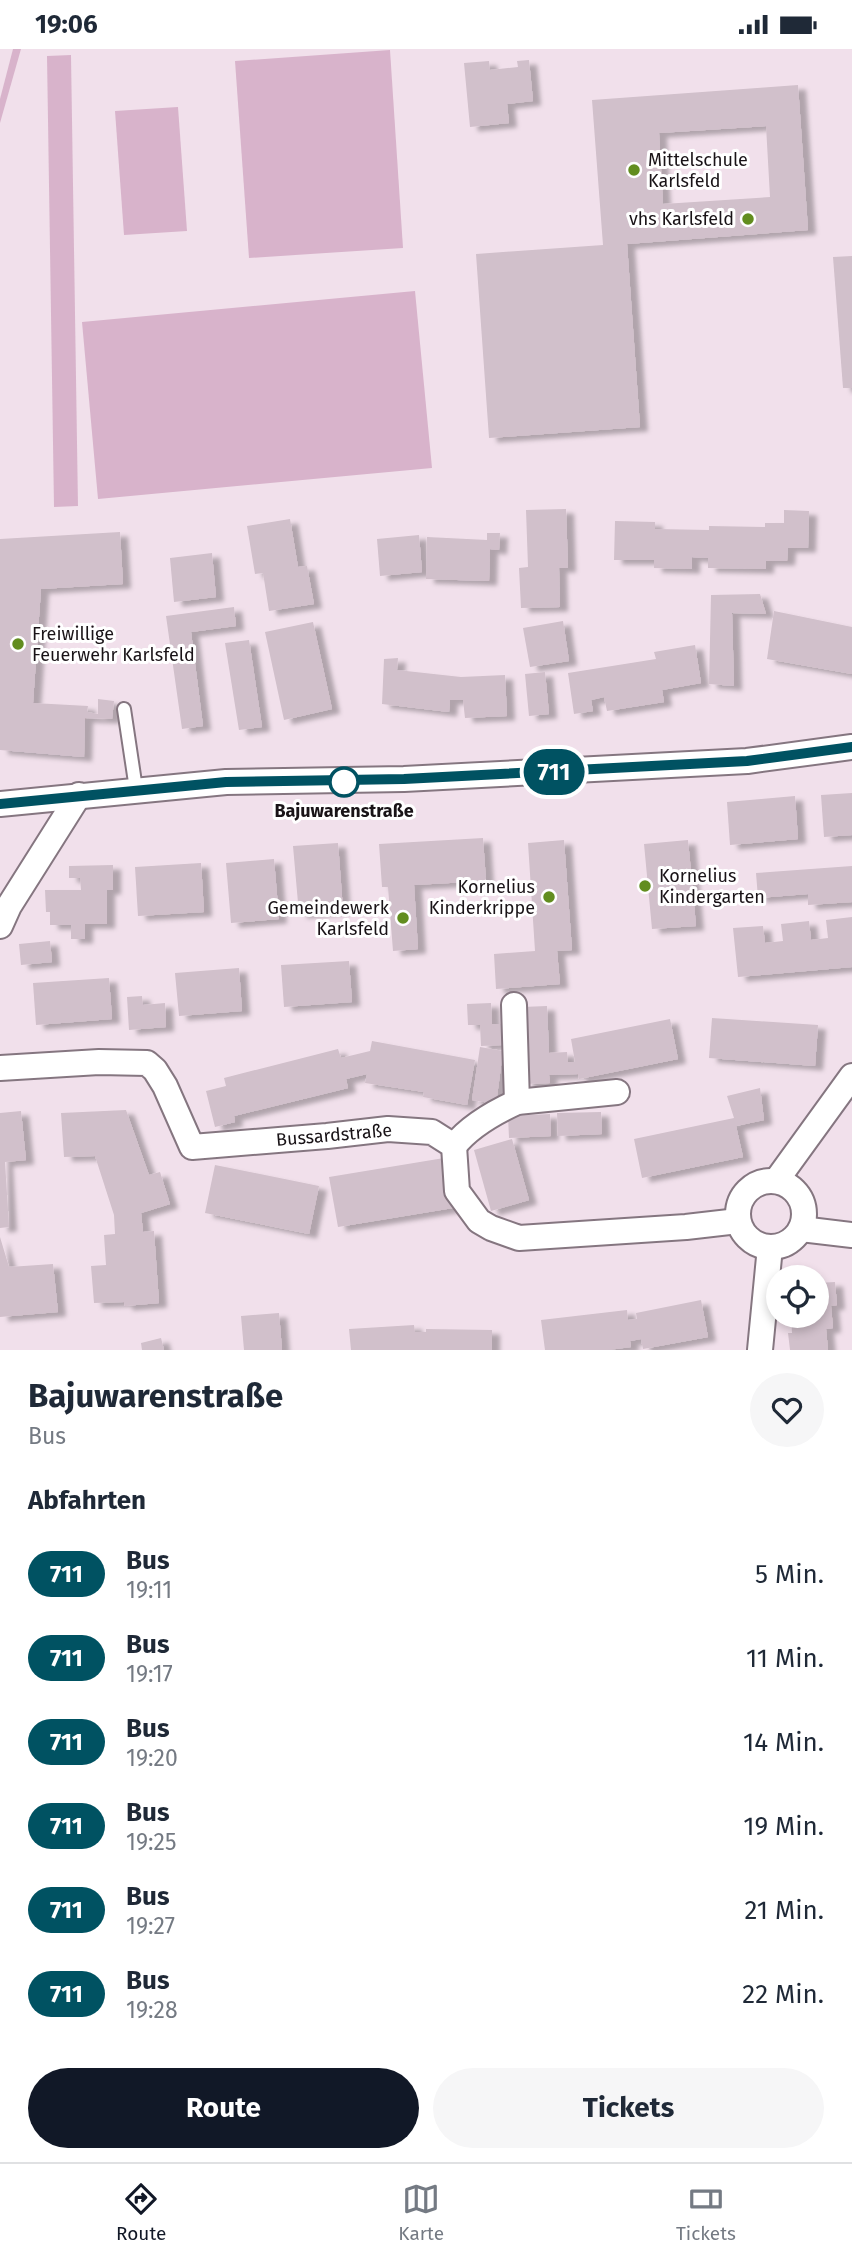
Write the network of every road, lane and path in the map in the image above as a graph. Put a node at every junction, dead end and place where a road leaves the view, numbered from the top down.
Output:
1 (124, 709) dead end
2 (852, 747) edge
3 (136, 789) junction
4 (79, 795) junction
5 (0, 804) edge
6 (0, 926) edge
7 (514, 1005) dead end
8 (0, 1068) edge
9 (852, 1076) edge
10 (617, 1092) dead end
11 (517, 1103) junction
12 (454, 1146) junction
13 (776, 1181) junction
14 (738, 1221) junction
15 (801, 1229) junction
16 (852, 1235) edge
17 (770, 1247) junction
18 (760, 1350) edge

1 - 3 lane
2 - 3 street
3 - 4 street
4 - 5 street
4 - 6 street
7 - 11 street
8 - 12 street, Bussardstraße
9 - 13 street
10 - 11 street
11 - 12 street
12 - 14 street
13 - 14 street
13 - 15 street
14 - 17 street
15 - 16 street
15 - 17 street
17 - 18 street

